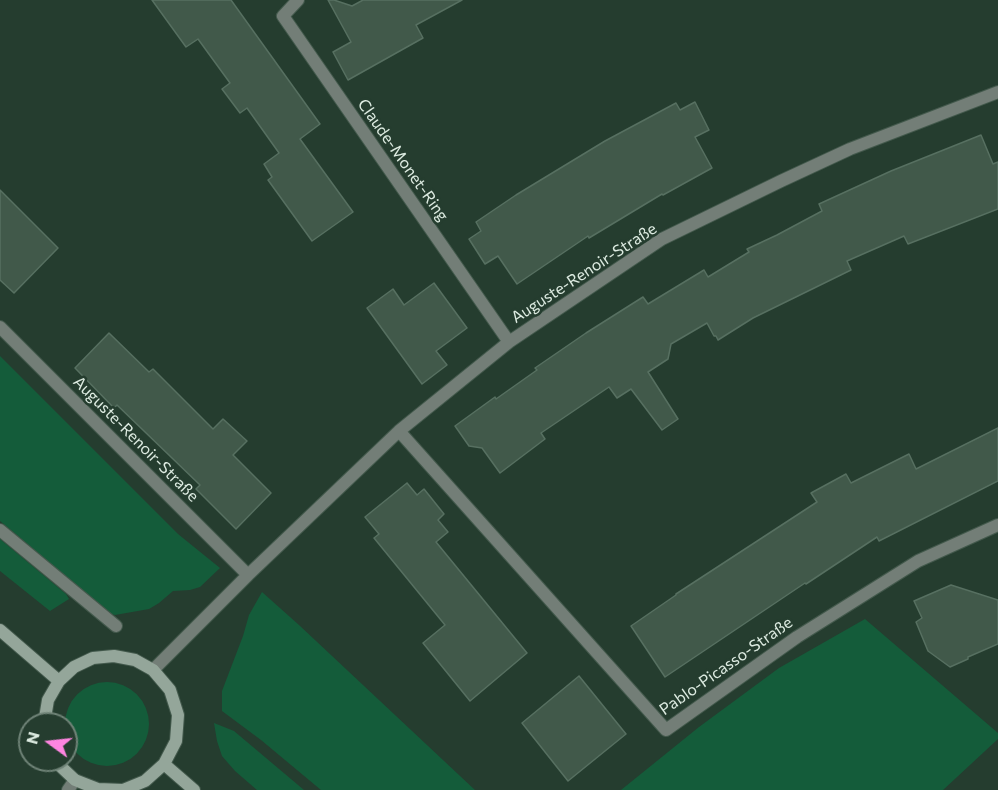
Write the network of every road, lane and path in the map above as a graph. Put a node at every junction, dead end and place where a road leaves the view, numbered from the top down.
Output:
1 (298, 0) edge
2 (998, 92) edge
3 (0, 327) edge
4 (509, 342) junction
5 (399, 431) junction
6 (998, 525) edge
7 (0, 530) edge
8 (248, 575) junction
9 (116, 626) dead end
10 (0, 630) edge
11 (153, 670) junction
12 (59, 681) junction
13 (46, 712) edge
14 (164, 764) junction
15 (63, 772) edge
16 (72, 785) edge
17 (194, 790) edge

1 - 4 street, Claude-Monet-Ring
2 - 4 street, Auguste-Renoir-Straße
3 - 8 street, Auguste-Renoir-Straße
4 - 5 street, Auguste-Renoir-Straße
5 - 6 street, Pablo-Picasso-Straße
5 - 8 street, Auguste-Renoir-Straße
7 - 9 street
8 - 11 street, Auguste-Renoir-Straße
10 - 12 main road
11 - 12 main road
11 - 14 main road
12 - 13 main road
14 - 16 main road
14 - 17 main road
15 - 16 main road

